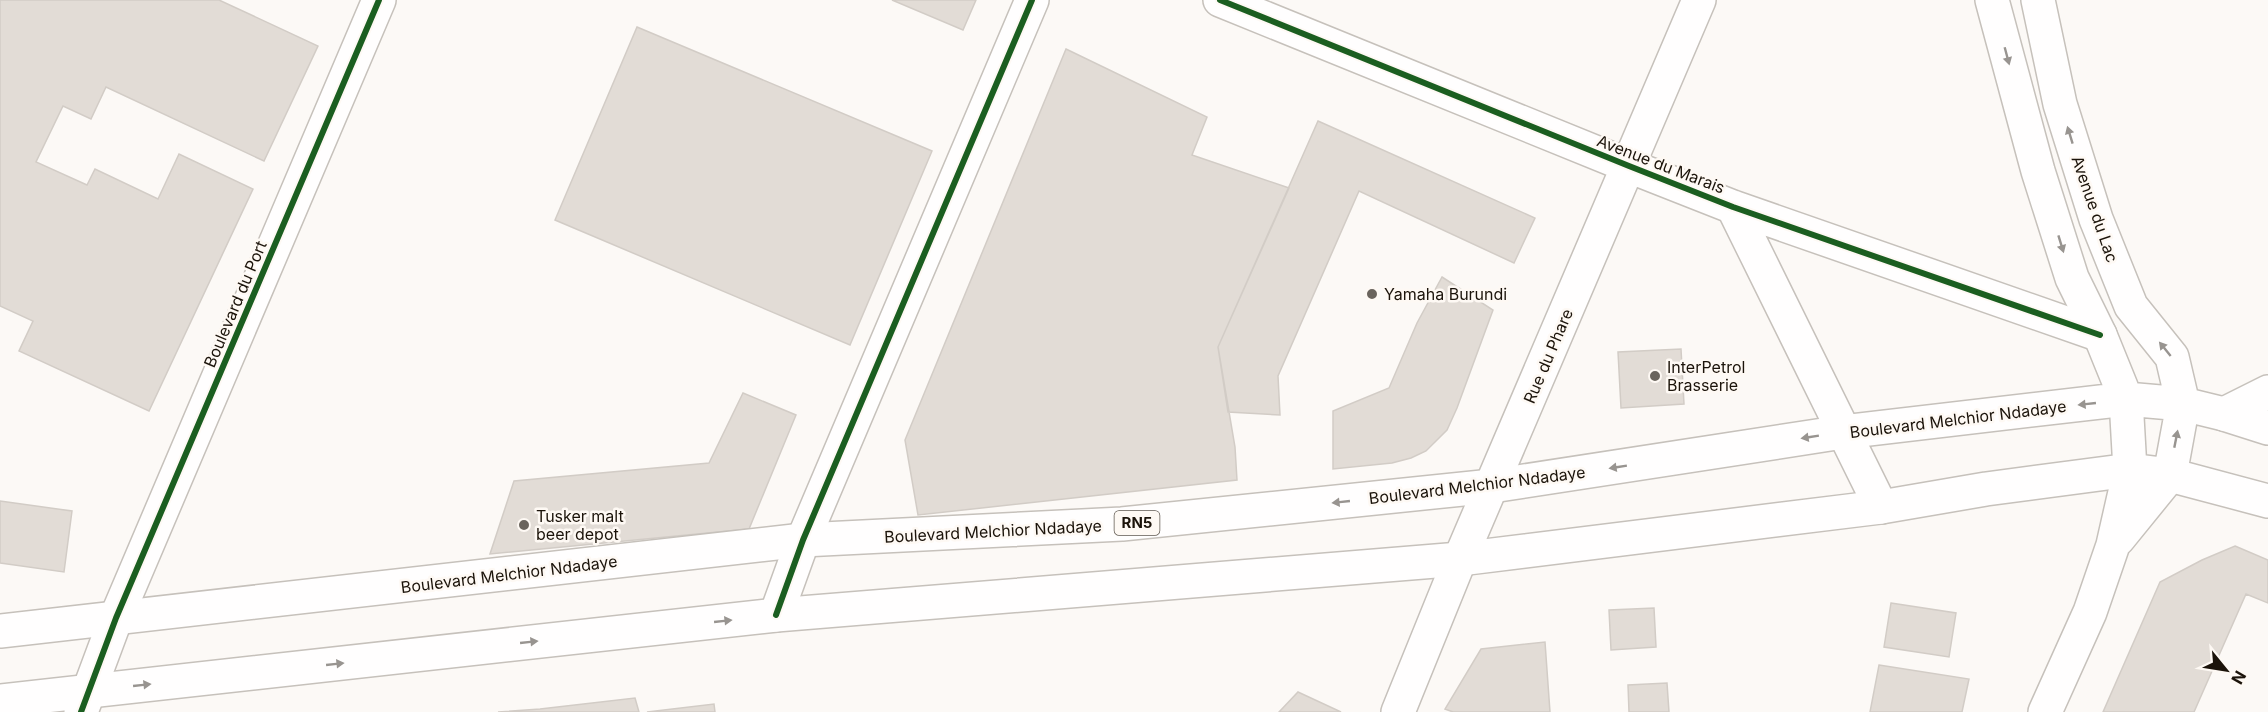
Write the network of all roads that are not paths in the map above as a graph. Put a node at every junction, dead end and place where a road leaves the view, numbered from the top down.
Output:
1 (379, 0) edge
2 (1032, 0) edge
3 (1220, 0) edge
4 (1699, 0) edge
5 (1992, 0) edge
6 (2038, 0) edge
7 (1629, 166) junction
8 (1733, 207) junction
9 (2100, 335) junction
10 (2268, 392) edge
11 (2126, 399) junction
12 (2183, 404) junction
13 (2224, 414) junction
14 (2268, 428) edge
15 (1843, 432) junction
16 (2130, 470) junction
17 (2170, 475) junction
18 (1492, 486) junction
19 (2268, 501) edge
20 (1881, 507) junction
21 (803, 540) junction
22 (2113, 545) junction
23 (1460, 560) junction
24 (776, 615) junction
25 (116, 618) junction
26 (0, 631) edge
27 (0, 701) edge
28 (86, 701) edge
29 (1398, 712) edge
30 (2045, 712) edge

1 - 25 main road, Boulevard du Port
2 - 21 main road
3 - 7 main road, Avenue du Marais
4 - 7 main road, Rue du Phare
5 -> 9 main road
12 -> 6 main road, Avenue du Lac
7 - 8 main road, Avenue du Marais
7 - 18 main road, Rue du Phare
8 - 9 main road, Avenue du Marais
8 - 15 main road
9 - 11 main road
10 - 13 main road
11 - 12 main road, Boulevard Melchior Ndadaye / RN5
11 -> 15 main road, Boulevard Melchior Ndadaye / RN5
11 - 16 main road
12 - 13 main road, Boulevard Melchior Ndadaye / RN5
17 -> 12 main road
13 - 14 main road, Boulevard Melchior Ndadaye / RN5
15 -> 18 main road, Boulevard Melchior Ndadaye / RN5
15 - 20 main road
16 - 17 main road
16 - 20 main road
16 - 22 main road
17 - 19 main road
17 - 22 main road
18 -> 21 main road, Boulevard Melchior Ndadaye / RN5
18 - 23 main road, Rue du Phare
20 - 23 main road
21 - 24 main road
21 - 25 main road, Boulevard Melchior Ndadaye / RN5
22 - 30 main road
23 - 24 main road
23 - 29 main road, Rue du Phare
28 -> 24 main road
25 - 26 main road, Boulevard Melchior Ndadaye / RN5
25 - 28 main road, Boulevard du Port
27 - 28 main road

